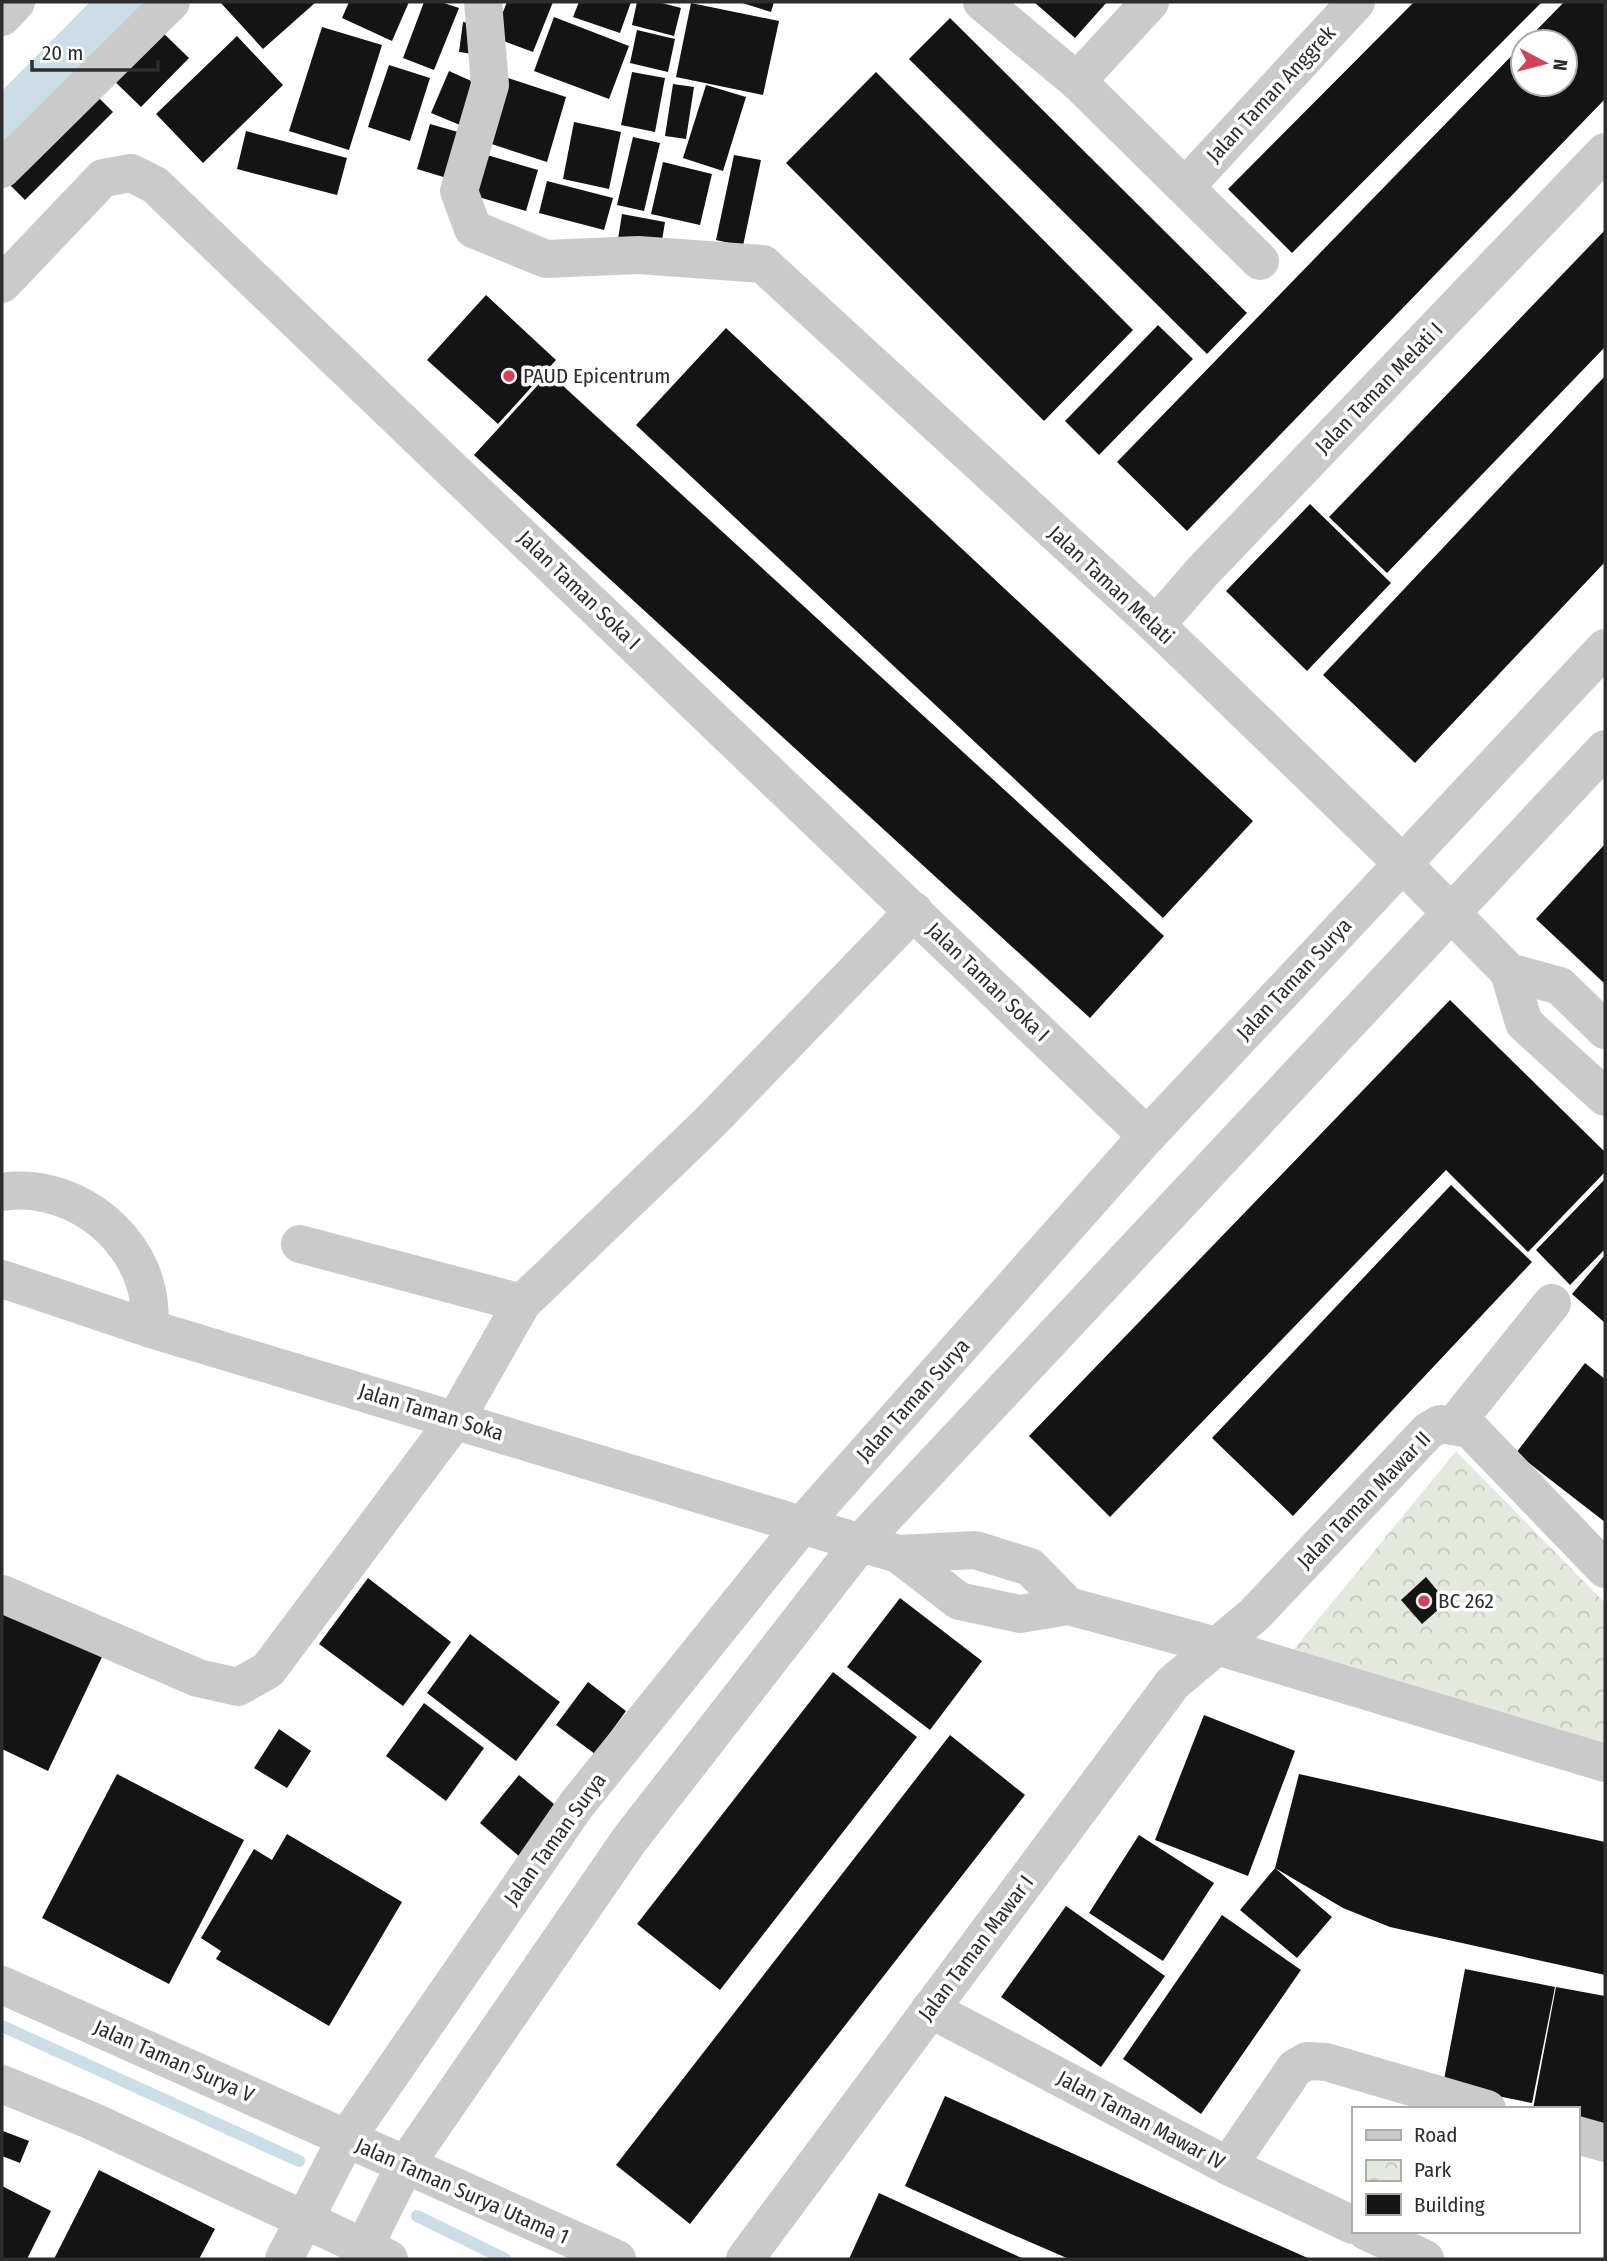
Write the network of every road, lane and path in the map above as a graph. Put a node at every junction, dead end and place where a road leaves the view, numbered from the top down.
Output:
1 (16, 2) edge
2 (171, 2) edge
3 (483, 2) edge
4 (982, 2) edge
5 (1150, 2) edge
6 (1356, 2) edge
7 (2, 17) edge
8 (1077, 82) junction
9 (1605, 152) edge
10 (2, 169) edge
11 (1186, 186) junction
12 (1260, 261) dead end
13 (2, 284) edge
14 (1156, 625) junction
15 (1605, 649) edge
16 (1605, 749) edge
17 (1402, 863) junction
18 (914, 911) junction
19 (1452, 914) junction
20 (1509, 972) junction
21 (1605, 1030) edge
22 (1605, 1097) edge
23 (1147, 1136) junction
24 (2, 1192) edge
25 (300, 1244) dead end
26 (2, 1279) edge
27 (522, 1303) junction
28 (1552, 1303) dead end
29 (151, 1329) junction
30 (456, 1419) junction
31 (1455, 1424) junction
32 (802, 1525) junction
33 (860, 1542) junction
34 (898, 1554) junction
35 (1605, 1569) edge
36 (2, 1594) edge
37 (1068, 1606) junction
38 (1217, 1646) junction
39 (1605, 1763) edge
40 (2, 1985) edge
41 (930, 2009) junction
42 (2, 2084) edge
43 (1480, 2107) edge
44 (1579, 2136) edge
45 (346, 2139) junction
46 (1605, 2143) edge
47 (1228, 2166) junction
48 (404, 2167) junction
49 (303, 2217) junction
50 (1352, 2225) edge
51 (1370, 2233) edge
52 (371, 2255) edge
53 (284, 2259) edge
54 (617, 2259) edge
55 (745, 2259) edge
56 (1425, 2259) edge

1 - 7 street
2 - 10 street
3 - 14 street, Jalan Taman Melati
4 - 8 street
5 - 8 street
6 - 11 street, Jalan Taman Anggrek
8 - 11 street
9 - 14 street, Jalan Taman Melati I
11 - 12 street
13 - 18 street, Jalan Taman Soka I
14 - 17 street, Jalan Taman Melati
15 - 17 street, Jalan Taman Surya
16 - 19 street
17 - 19 street, Jalan Taman Melati
17 - 23 street, Jalan Taman Surya
18 - 23 street, Jalan Taman Soka I
18 - 27 street
19 - 20 street, Jalan Taman Melati
19 - 33 street
20 - 21 street
20 - 22 street
23 - 32 street, Jalan Taman Surya
24 - 29 street
25 - 27 street
26 - 29 street, Jalan Taman Soka
27 - 30 street
28 - 31 street
29 - 30 street, Jalan Taman Soka
30 - 32 street, Jalan Taman Soka
30 - 36 street
31 - 35 street, Jalan Taman Mawar II
31 - 38 street, Jalan Taman Mawar II
32 - 33 street, Jalan Taman Soka
32 - 45 street, Jalan Taman Surya
33 - 34 street, Jalan Taman Soka
33 - 48 street
34 - 37 street
34 - 37 street
37 - 38 street
38 - 39 street
38 - 41 street, Jalan Taman Mawar I
40 - 45 street, Jalan Taman Surya V
41 - 47 street, Jalan Taman Mawar IV
41 - 55 street, Jalan Taman Mawar I
42 - 49 street
43 - 47 street
44 - 46 street
45 - 48 street, Jalan Taman Surya Utama 1
45 - 49 street, Jalan Taman Surya
47 - 50 street, Jalan Taman Mawar IV
48 - 52 street
48 - 54 street, Jalan Taman Surya Utama 1
49 - 52 street
49 - 53 street, Jalan Taman Surya
51 - 56 street

